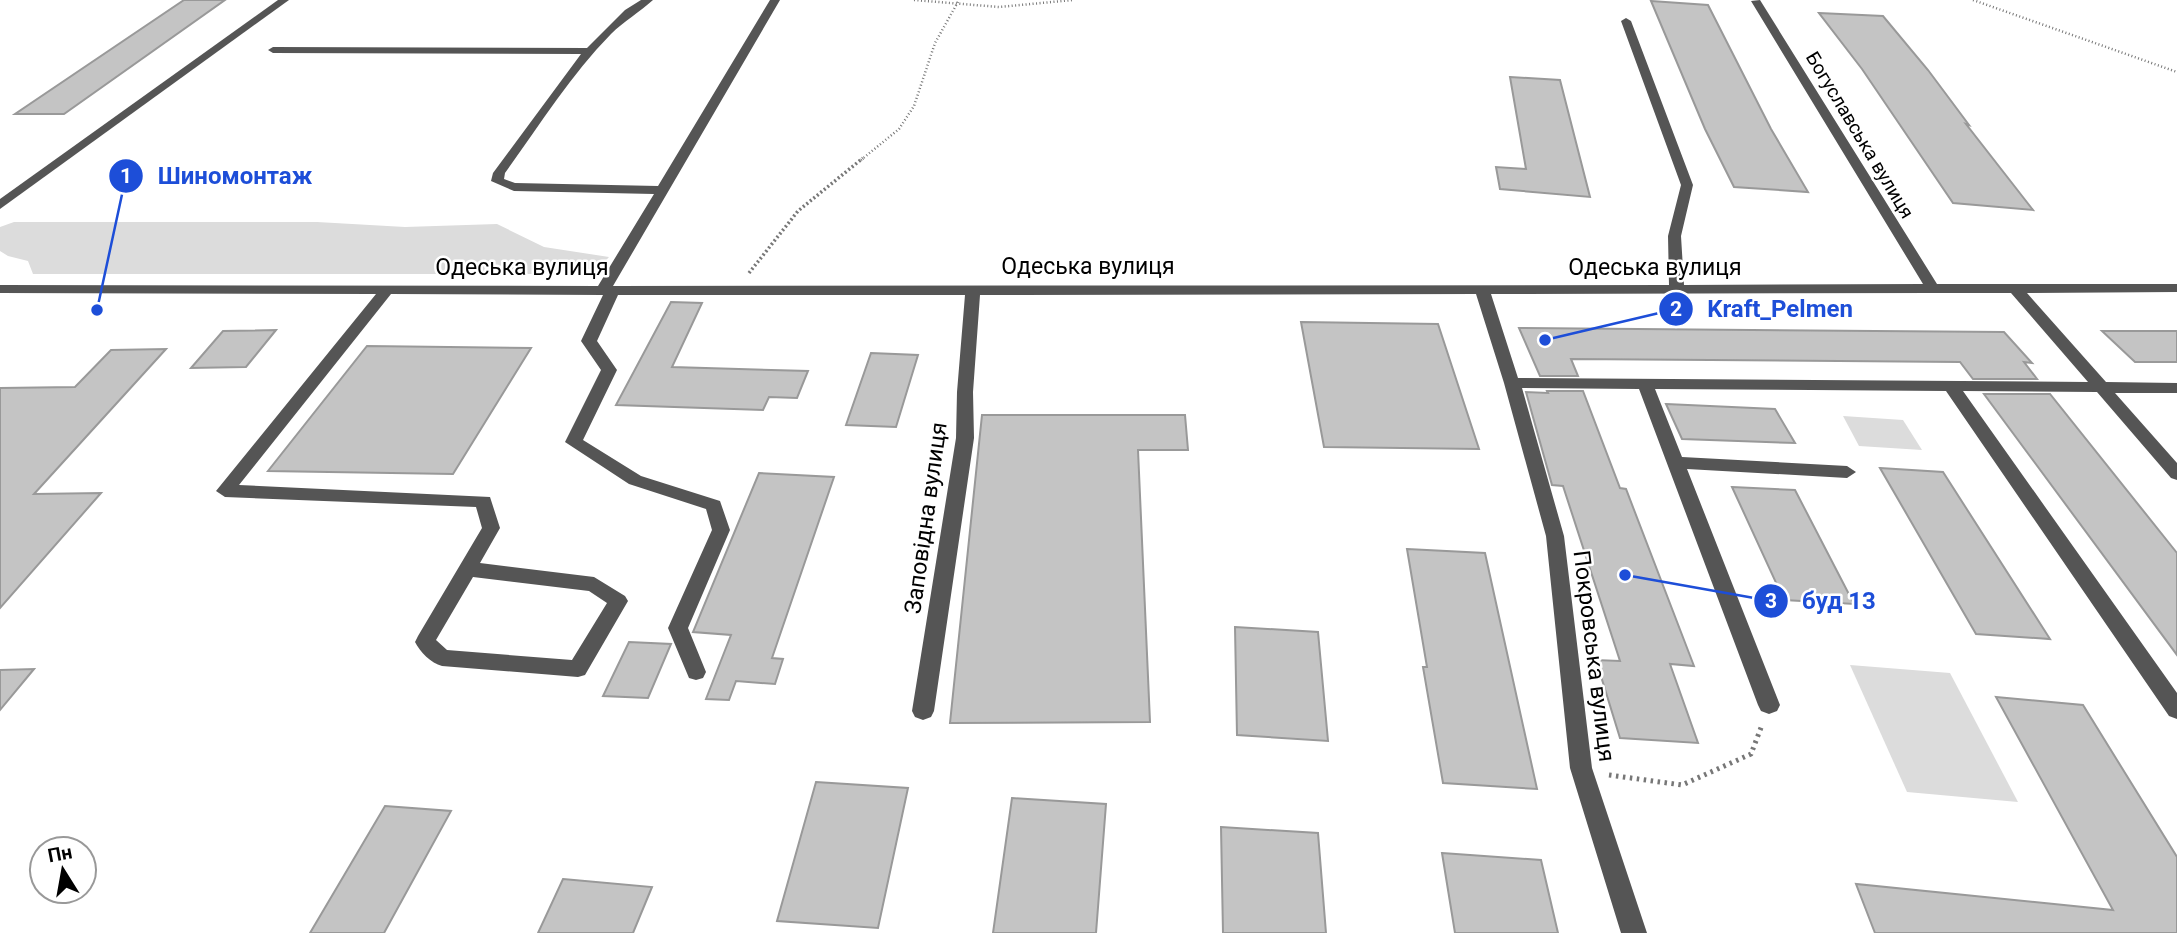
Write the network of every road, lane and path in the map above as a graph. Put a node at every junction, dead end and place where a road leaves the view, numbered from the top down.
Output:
1 (284, 0) edge
2 (648, 0) edge
3 (775, 0) edge
4 (914, 0) edge
5 (1073, 0) edge
6 (1973, 0) edge
7 (958, 1) edge
8 (1756, 1) edge
9 (1626, 21) dead end
10 (273, 50) dead end
11 (589, 51) junction
12 (2177, 72) edge
13 (663, 190) junction
14 (0, 205) edge
15 (2015, 288) junction
16 (2177, 288) edge
17 (0, 289) edge
18 (973, 289) junction
19 (1677, 289) junction
20 (1933, 289) junction
21 (387, 290) junction
22 (608, 290) junction
23 (1482, 290) junction
24 (736, 291) junction
25 (1512, 383) junction
26 (1645, 384) junction
27 (1951, 386) junction
28 (2101, 387) junction
29 (2177, 388) edge
30 (1678, 463) junction
31 (1847, 472) dead end
32 (2177, 474) edge
33 (467, 569) junction
34 (696, 673) dead end
35 (1769, 705) joint
36 (2177, 710) edge
37 (923, 711) dead end
38 (1581, 768) junction
39 (1634, 933) edge

1 - 14 street
2 - 11 street
3 - 13 street
4 - 7 path
5 - 7 path
6 - 12 path
7 - 24 path
8 - 20 street, Богуславська вулиця
9 - 19 street
10 - 11 street
11 - 13 street
13 - 22 street
15 - 16 street, Одеська вулиця
15 - 20 street, Одеська вулиця
15 - 28 street
17 - 21 street, Одеська вулиця
18 - 23 street, Одеська вулиця
18 - 24 street, Одеська вулиця
18 - 37 street, Заповідна вулиця
19 - 20 street, Одеська вулиця
19 - 23 street, Одеська вулиця
21 - 22 street, Одеська вулиця
21 - 33 street
22 - 24 street, Одеська вулиця
22 - 34 street
23 - 25 street, Покровська вулиця
25 - 26 street
25 - 38 street, Покровська вулиця
26 - 27 street
26 - 30 street
27 - 28 street
27 - 36 street
28 - 29 street
28 - 32 street
30 - 31 street
30 - 35 street
33 - 33 street
35 - 38 path
38 - 39 street, Покровська вулиця

